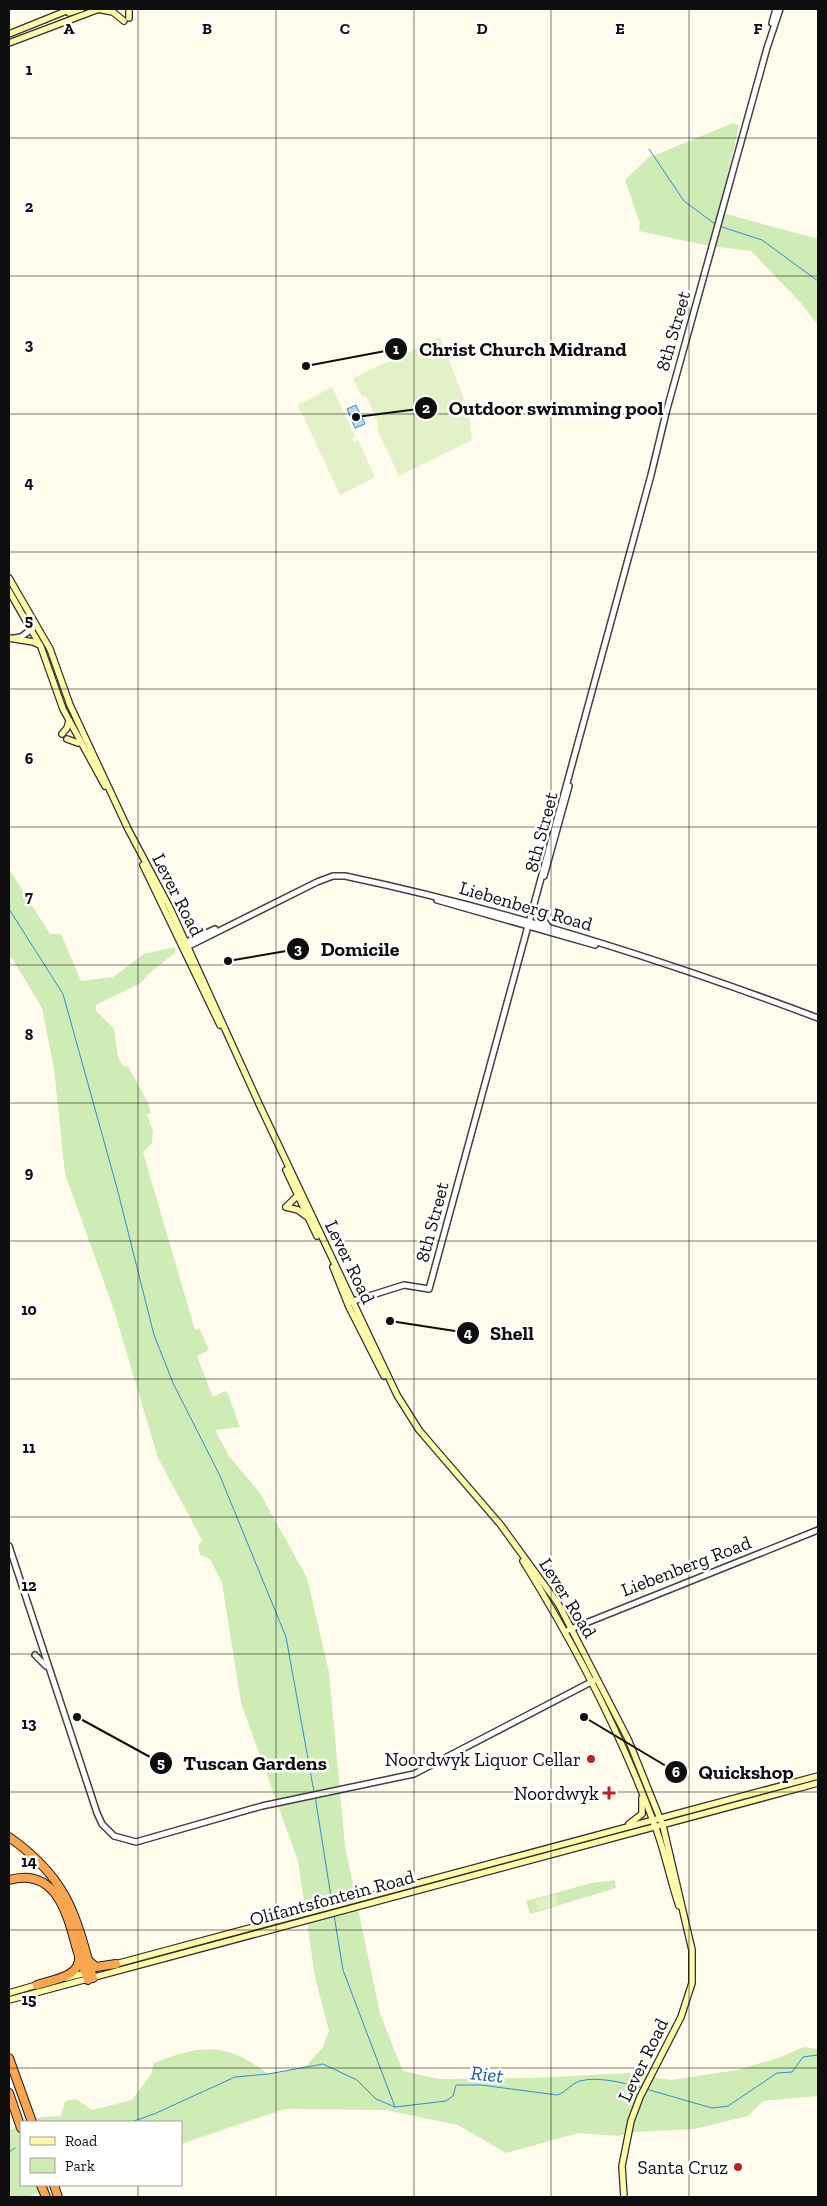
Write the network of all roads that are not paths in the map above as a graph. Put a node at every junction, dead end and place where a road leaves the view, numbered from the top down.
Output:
1 (72, 9) edge
2 (81, 9) edge
3 (98, 9) edge
4 (130, 9) edge
5 (776, 9) edge
6 (780, 9) edge
7 (45, 20) junction
8 (9, 34) edge
9 (9, 43) edge
10 (767, 48) junction
11 (9, 578) edge
12 (9, 591) edge
13 (37, 625) junction
14 (31, 630) junction
15 (9, 638) edge
16 (41, 647) junction
17 (69, 721) junction
18 (62, 734) dead end
19 (67, 739) dead end
20 (82, 746) junction
21 (393, 887) junction
22 (534, 908) junction
23 (517, 916) junction
24 (530, 923) junction
25 (547, 925) junction
26 (184, 946) junction
27 (649, 958) junction
28 (818, 1018) edge
29 (297, 1196) junction
30 (309, 1220) junction
31 (350, 1304) junction
32 (818, 1530) edge
33 (9, 1546) edge
34 (9, 1552) edge
35 (569, 1629) junction
36 (35, 1655) dead end
37 (46, 1666) junction
38 (598, 1679) junction
39 (591, 1682) junction
40 (54, 1685) junction
41 (818, 1776) edge
42 (818, 1783) edge
43 (641, 1790) junction
44 (661, 1818) junction
45 (653, 1820) junction
46 (663, 1826) junction
47 (656, 1828) junction
48 (618, 1830) junction
49 (9, 1837) edge
50 (9, 1880) edge
51 (690, 1937) junction
52 (80, 1948) junction
53 (116, 1964) junction
54 (89, 1975) junction
55 (36, 1986) junction
56 (9, 1993) edge
57 (9, 2000) edge
58 (9, 2054) edge
59 (9, 2058) edge
60 (15, 2074) junction
61 (9, 2093) edge
62 (32, 2121) edge
63 (20, 2125) edge
64 (624, 2197) edge

1 - 7 main road
2 - 7 main road
3 - 4 main road
3 - 9 main road
5 - 10 street, 8th Street
6 - 10 street, 8th Street
7 - 8 main road
10 - 22 street, 8th Street
11 - 13 main road, Lever Road
12 - 14 main road, Lever Road
13 - 14 street
13 - 26 main road, Lever Road
14 - 15 street
14 - 16 main road, Lever Road
15 - 16 main road
16 - 17 main road, Lever Road
17 - 18 main road
17 - 20 main road, Lever Road
19 - 20 main road
20 - 26 main road, Lever Road
21 - 23 street, Liebenberg Road
21 - 24 street, Liebenberg Road
21 - 26 street, Liebenberg Road
22 - 23 street
22 - 24 street, 8th Street
22 - 25 street
23 - 24 street, Liebenberg Road
24 - 25 street, Liebenberg Road
24 - 27 street, Liebenberg Road
24 - 31 street, 8th Street
25 - 27 street, Liebenberg Road
26 - 29 main road, Lever Road
26 - 31 main road, Lever Road
27 - 28 street, Liebenberg Road
29 - 30 main road, Lever Road
29 - 30 main road
30 - 31 main road, Lever Road
31 - 35 main road, Lever Road
32 - 35 street, Liebenberg Road
33 - 40 street
34 - 37 street
35 - 38 main road, Lever Road
35 - 39 main road, Lever Road
36 - 37 street
37 - 40 street
38 - 39 street
38 - 44 main road, Lever Road
39 - 40 street
39 - 43 main road, Lever Road
41 - 44 main road, Olifantsfontein Road
42 - 46 main road, Olifantsfontein Road
43 - 45 main road, Lever Road
43 - 48 main road
44 - 45 main road, Olifantsfontein Road
44 - 46 main road, Lever Road
45 - 47 main road, Lever Road
45 - 48 main road, Olifantsfontein Road
46 - 47 main road, Olifantsfontein Road
46 - 51 main road, Lever Road
47 - 51 main road, Lever Road
47 - 54 main road, Olifantsfontein Road
48 - 53 main road, Olifantsfontein Road
49 - 52 highway
50 - 52 highway
51 - 64 main road, Lever Road
52 - 53 highway
52 - 54 highway
52 - 55 highway
53 - 54 main road, Olifantsfontein Road
54 - 55 main road, Olifantsfontein Road
54 - 57 main road, Olifantsfontein Road
55 - 56 main road, Olifantsfontein Road
58 - 60 highway
59 - 60 highway
60 - 62 highway
61 - 63 highway

